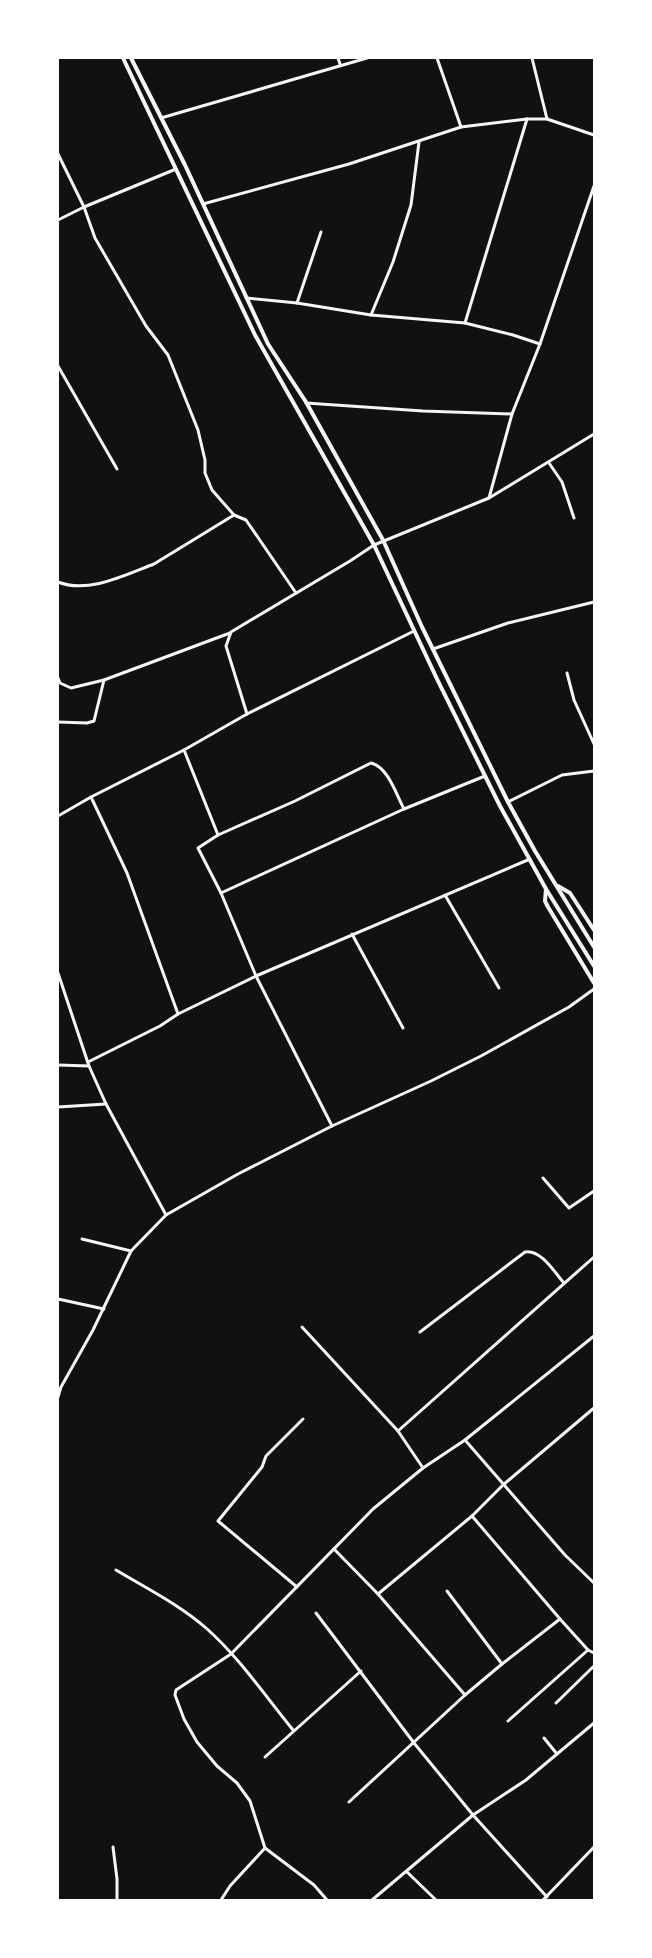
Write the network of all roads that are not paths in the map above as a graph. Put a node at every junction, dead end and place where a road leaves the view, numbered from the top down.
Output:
1 (124, 58) edge
2 (131, 58) edge
3 (338, 58) edge
4 (367, 58) edge
5 (437, 58) edge
6 (532, 58) edge
7 (340, 64) junction
8 (161, 118) junction
9 (527, 119) junction
10 (547, 119) junction
11 (461, 127) junction
12 (594, 135) edge
13 (419, 142) junction
14 (58, 154) edge
15 (177, 169) junction
16 (594, 186) edge
17 (203, 204) junction
18 (84, 207) junction
19 (58, 220) edge
20 (321, 232) dead end
21 (246, 298) junction
22 (297, 303) junction
23 (371, 315) junction
24 (465, 324) junction
25 (540, 344) junction
26 (58, 366) edge
27 (306, 402) junction
28 (512, 414) junction
29 (594, 434) edge
30 (549, 463) junction
31 (117, 469) dead end
32 (489, 498) junction
33 (234, 515) junction
34 (574, 518) dead end
35 (383, 540) junction
36 (374, 545) junction
37 (58, 582) edge
38 (296, 594) junction
39 (594, 602) edge
40 (414, 631) junction
41 (231, 632) junction
42 (433, 648) junction
43 (567, 673) dead end
44 (58, 678) edge
45 (104, 680) junction
46 (247, 714) junction
47 (58, 722) edge
48 (594, 744) edge
49 (184, 750) junction
50 (594, 771) edge
51 (485, 776) junction
52 (92, 797) junction
53 (508, 802) junction
54 (404, 809) junction
55 (58, 816) edge
56 (218, 836) junction
57 (530, 859) junction
58 (558, 886) junction
59 (546, 888) junction
60 (221, 893) junction
61 (445, 895) junction
62 (594, 930) edge
63 (352, 934) junction
64 (594, 947) edge
65 (594, 966) edge
66 (58, 973) edge
67 (256, 976) junction
68 (594, 983) edge
69 (499, 988) dead end
70 (594, 989) edge
71 (178, 1014) junction
72 (403, 1028) dead end
73 (89, 1064) junction
74 (58, 1066) edge
75 (106, 1104) junction
76 (58, 1107) edge
77 (332, 1126) junction
78 (543, 1178) dead end
79 (594, 1191) edge
80 (166, 1215) junction
81 (82, 1240) dead end
82 (131, 1251) junction
83 (594, 1257) edge
84 (564, 1283) junction
85 (58, 1299) edge
86 (104, 1309) junction
87 (302, 1326) dead end
88 (420, 1332) dead end
89 (594, 1336) edge
90 (58, 1397) edge
91 (594, 1408) edge
92 (302, 1419) dead end
93 (398, 1432) junction
94 (465, 1440) junction
95 (423, 1468) junction
96 (503, 1485) junction
97 (472, 1516) junction
98 (334, 1549) junction
99 (116, 1570) dead end
100 (594, 1583) edge
101 (297, 1587) junction
102 (447, 1591) dead end
103 (378, 1594) junction
104 (316, 1613) dead end
105 (560, 1619) junction
106 (588, 1650) junction
107 (594, 1653) edge
108 (231, 1654) junction
109 (502, 1664) junction
110 (594, 1666) edge
111 (361, 1671) junction
112 (465, 1695) junction
113 (556, 1703) dead end
114 (508, 1721) dead end
115 (594, 1723) edge
116 (293, 1730) junction
117 (544, 1738) dead end
118 (414, 1743) junction
119 (557, 1754) junction
120 (265, 1757) dead end
121 (350, 1802) dead end
122 (473, 1815) junction
123 (112, 1847) dead end
124 (594, 1847) edge
125 (264, 1848) junction
126 (407, 1872) junction
127 (547, 1896) junction
128 (117, 1900) edge
129 (221, 1900) edge
130 (327, 1900) edge
131 (372, 1900) edge
132 (436, 1900) edge
133 (543, 1900) edge

1 - 15 street
2 - 8 street
3 - 7 street
4 - 7 street
5 - 11 street
6 - 10 street
7 - 8 street
8 - 17 street
9 - 10 street
9 - 11 street
9 - 24 street
10 - 12 street
11 - 13 street
13 - 17 street
13 - 23 street
14 - 18 street
15 - 18 street
15 - 36 street
16 - 25 street
17 - 21 street
18 - 19 street
18 - 33 street
20 - 22 street
21 - 22 street
21 - 27 street
22 - 23 street
23 - 24 street
24 - 25 street
25 - 28 street
26 - 31 street
27 - 28 street
27 - 35 street
28 - 32 street
29 - 30 street
30 - 32 street
30 - 34 street
32 - 35 street
33 - 37 street
33 - 38 street
35 - 36 street
35 - 42 street
36 - 38 street
36 - 40 street
38 - 41 street
39 - 42 street
40 - 46 street
40 - 51 street
41 - 45 street
41 - 46 street
42 - 53 street
43 - 48 street
44 - 45 street
45 - 47 street
46 - 49 street
49 - 52 street
49 - 56 street
50 - 53 street
51 - 54 street
51 - 57 street
52 - 55 street
52 - 71 street
53 - 58 street
54 - 56 street
54 - 60 street
56 - 60 street
57 - 59 street
57 - 61 street
58 - 62 street
58 - 64 street
59 - 65 street
59 - 68 street
60 - 67 street
61 - 63 street
61 - 69 street
63 - 67 street
63 - 72 street
66 - 73 street
67 - 71 street
67 - 77 street
70 - 77 street
71 - 73 street
73 - 74 street
73 - 75 street
75 - 76 street
75 - 80 street
77 - 80 street
78 - 79 street
80 - 82 street
81 - 82 street
82 - 86 street
83 - 84 street
84 - 88 street
84 - 93 street
85 - 86 street
86 - 90 street
87 - 93 street
89 - 94 street
91 - 96 street
92 - 101 street
93 - 95 street
94 - 95 street
94 - 96 street
95 - 98 street
96 - 97 street
96 - 100 street
97 - 103 street
97 - 105 street
98 - 101 street
98 - 103 street
99 - 108 street
101 - 108 street
102 - 109 street
103 - 112 street
104 - 111 street
105 - 106 street
105 - 109 street
106 - 107 street
106 - 114 street
108 - 116 street
108 - 125 street
109 - 112 street
110 - 113 street
111 - 116 street
111 - 118 street
112 - 118 street
115 - 119 street
116 - 120 street
117 - 119 street
118 - 121 street
118 - 122 street
119 - 122 street
122 - 126 street
122 - 127 street
123 - 128 street
124 - 127 street
125 - 129 street
125 - 130 street
126 - 131 street
126 - 132 street
127 - 133 street

